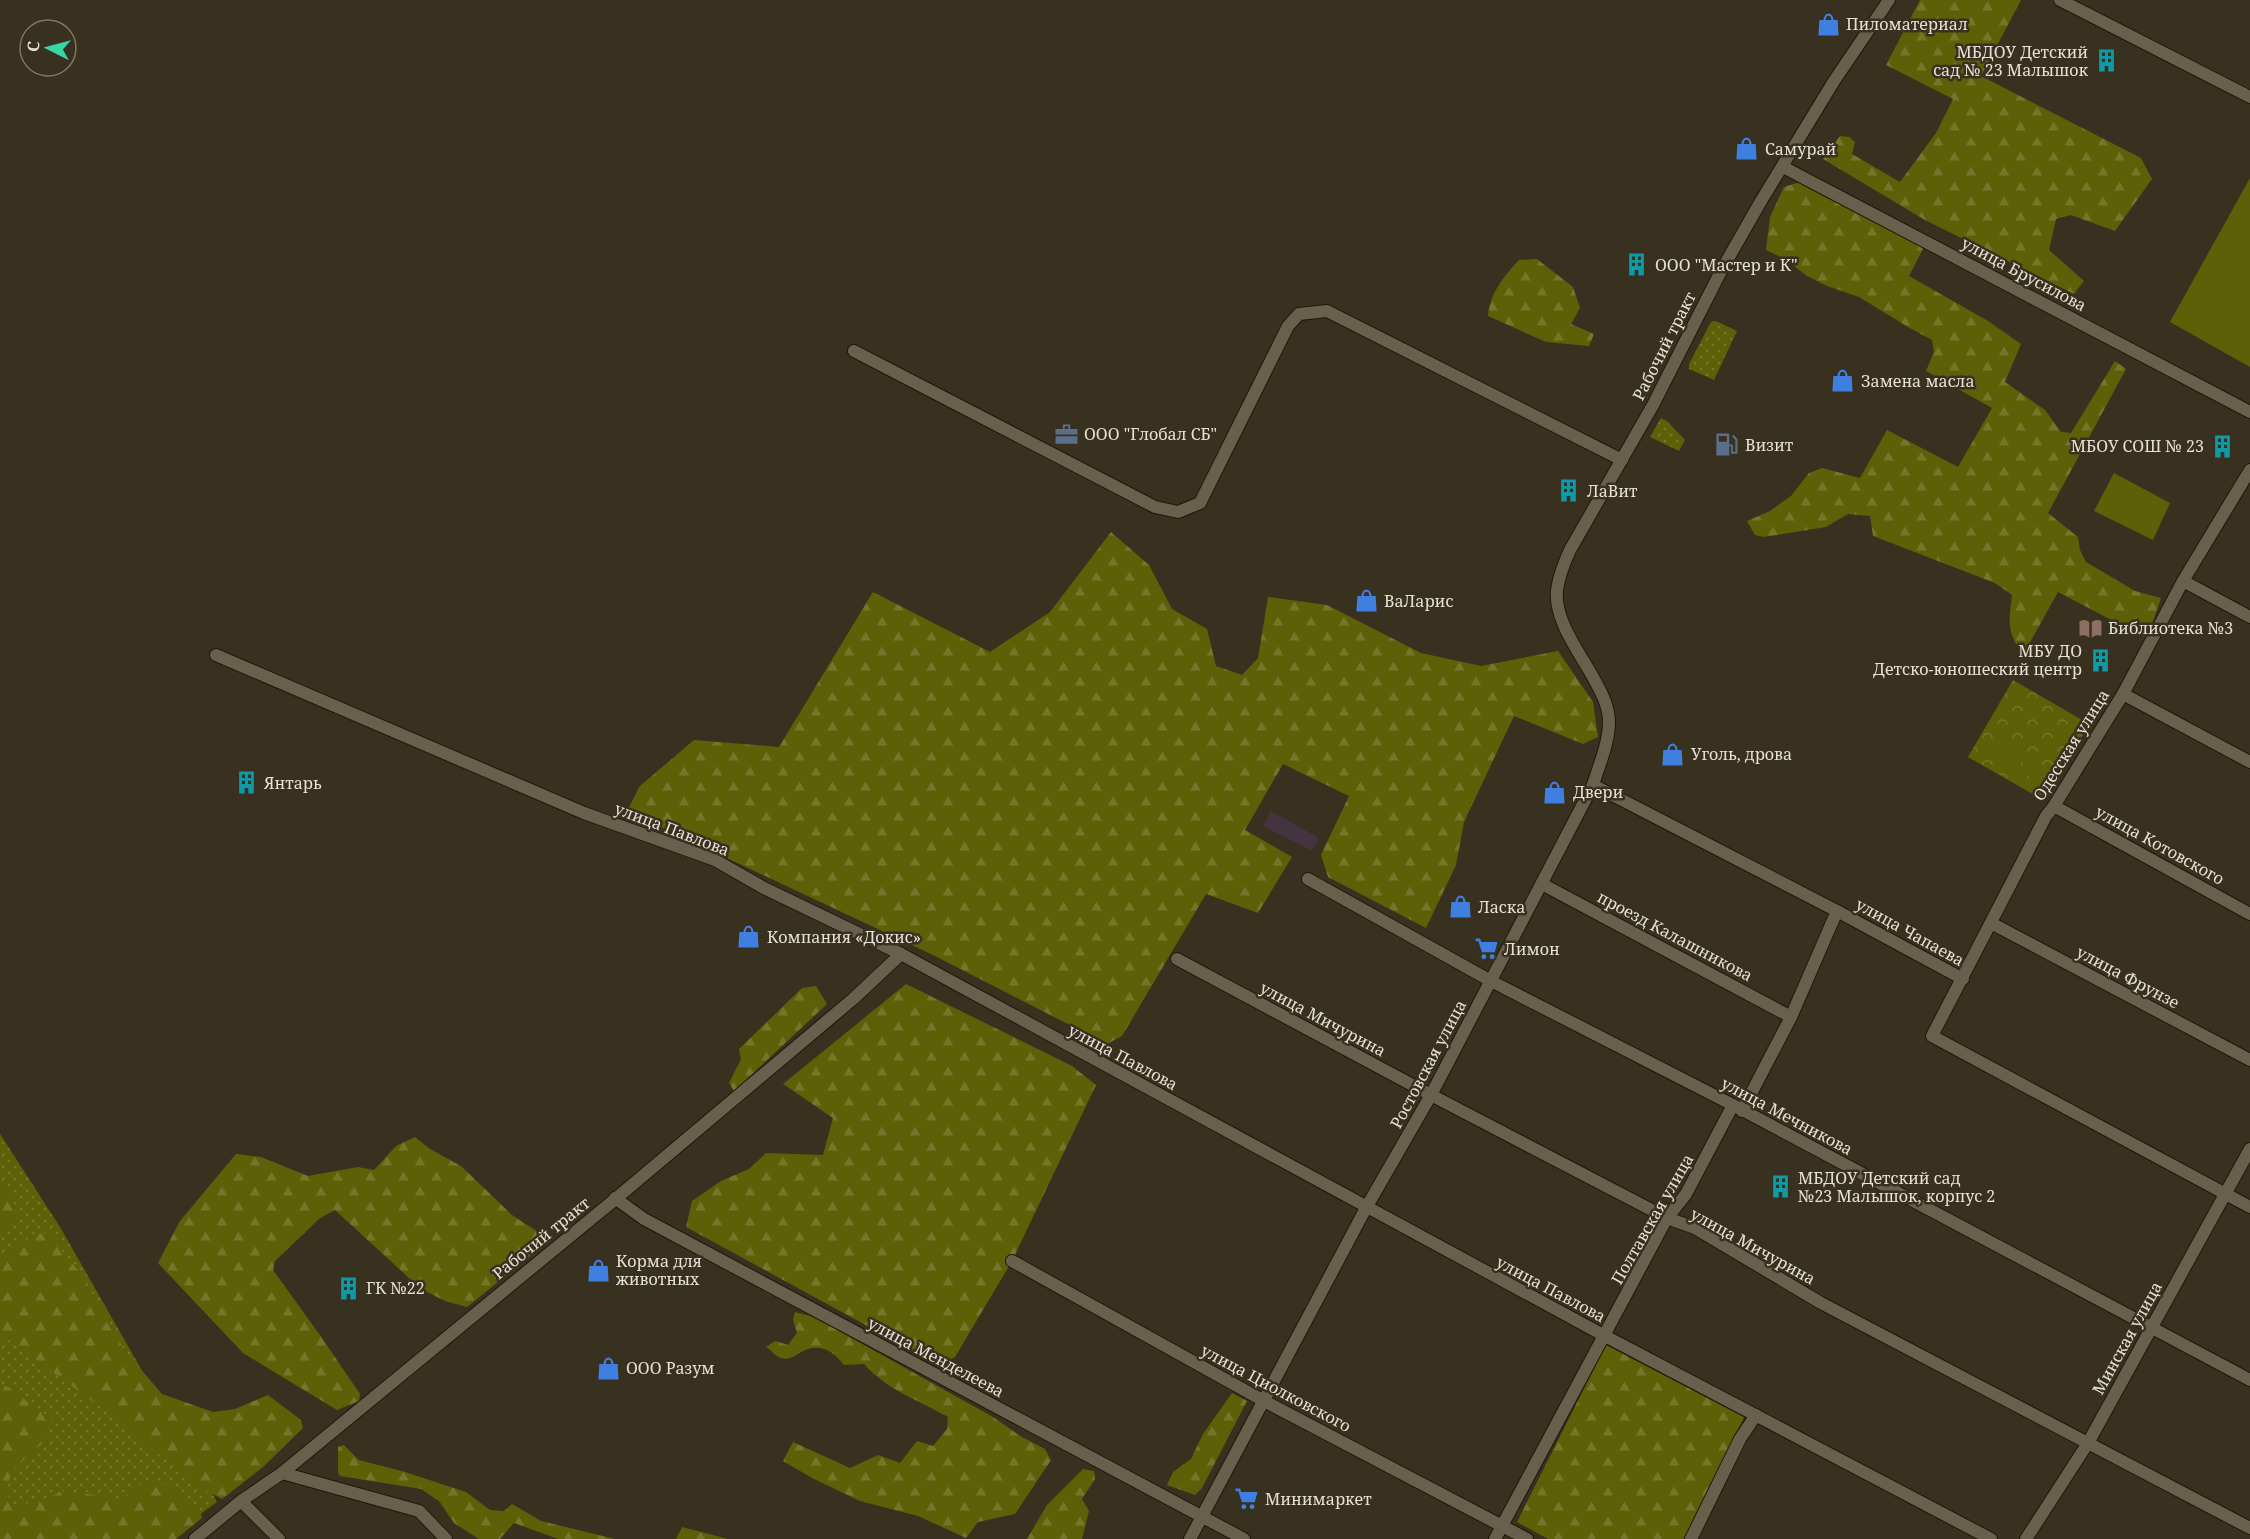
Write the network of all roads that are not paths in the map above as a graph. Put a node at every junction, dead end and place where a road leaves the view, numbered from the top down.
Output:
1 (1889, 0) edge
2 (2060, 0) edge
3 (2250, 97) edge
4 (1783, 166) junction
5 (854, 351) dead end
6 (2250, 412) edge
7 (1622, 460) junction
8 (2250, 470) edge
9 (2183, 581) junction
10 (1557, 592) joint
11 (2250, 617) edge
12 (216, 655) dead end
13 (2123, 693) junction
14 (2250, 762) edge
15 (1593, 784) junction
16 (2054, 806) junction
17 (1308, 879) dead end
18 (1542, 884) junction
19 (1837, 911) junction
20 (2250, 914) edge
21 (1991, 923) junction
22 (901, 954) junction
23 (1177, 959) dead end
24 (1963, 979) junction
25 (1491, 981) junction
26 (1791, 1017) junction
27 (2250, 1060) edge
28 (1431, 1095) junction
29 (1738, 1108) junction
30 (2250, 1149) edge
31 (2226, 1194) junction
32 (615, 1198) junction
33 (2250, 1207) edge
34 (1366, 1208) junction
35 (1667, 1218) junction
36 (1012, 1261) dead end
37 (2151, 1329) junction
38 (1605, 1336) junction
39 (2250, 1380) edge
40 (1264, 1401) junction
41 (1756, 1415) junction
42 (2088, 1443) junction
43 (282, 1473) junction
44 (241, 1501) junction
45 (1202, 1517) junction
46 (1502, 1526) junction
47 (2250, 1527) edge
48 (195, 1539) edge
49 (279, 1539) edge
50 (446, 1539) edge
51 (1190, 1539) edge
52 (1244, 1539) edge
53 (1495, 1539) edge
54 (1527, 1539) edge
55 (1691, 1539) edge
56 (1991, 1539) edge
57 (2026, 1539) edge
58 (2243, 1539) edge

1 - 4 street, Рабочий тракт
2 - 3 street
4 - 6 street, улица Брусилова
4 - 7 street, Рабочий тракт
5 - 7 street
7 - 10 street, Рабочий тракт
8 - 9 street, Одесская улица
9 - 11 street
9 - 13 street, Одесская улица
10 - 15 street, Ростовская улица
12 - 22 street, улица Павлова
13 - 14 street
13 - 16 street, Одесская улица
15 - 18 street, Ростовская улица
15 - 19 street, улица Чапаева
16 - 20 street, улица Котовского
16 - 21 street, Одесская улица
17 - 25 street, улица Мечникова
18 - 25 street, Ростовская улица
18 - 26 street, проезд Калашникова
19 - 24 street, улица Чапаева
19 - 26 street, Полтавская улица
21 - 24 street, Одесская улица
21 - 27 street, улица Фрунзе
22 - 32 street, Рабочий тракт
22 - 34 street, улица Павлова
23 - 28 street, улица Мичурина
24 - 31 street, улица Чапаева
25 - 28 street, Ростовская улица
25 - 29 street, улица Мечникова
26 - 29 street, Полтавская улица
28 - 34 street, Ростовская улица
28 - 35 street, улица Мичурина
29 - 35 street, Полтавская улица
29 - 37 street, улица Мечникова
30 - 31 street, Минская улица
31 - 33 street, улица Чапаева
31 - 37 street, Минская улица
32 - 43 street, Рабочий тракт
32 - 45 street, улица Менделеева
34 - 38 street, улица Павлова
34 - 40 street, Ростовская улица
35 - 38 street, Полтавская улица
35 - 42 street, улица Мичурина
36 - 40 street, улица Циолковского
37 - 39 street, улица Мечникова
37 - 42 street, Минская улица
38 - 41 street, улица Павлова
38 - 46 street, Полтавская улица
40 - 45 street, Ростовская улица
40 - 46 street, улица Циолковского
41 - 55 street
41 - 56 street, улица Павлова
42 - 47 street, улица Мичурина
42 - 57 street, Минская улица
43 - 44 street, Рабочий тракт
43 - 50 street
44 - 48 street, Рабочий тракт
44 - 49 street
45 - 51 street, Ростовская улица
45 - 52 street, улица Менделеева
46 - 53 street, Полтавская улица
46 - 54 street, улица Циолковского
47 - 58 street

